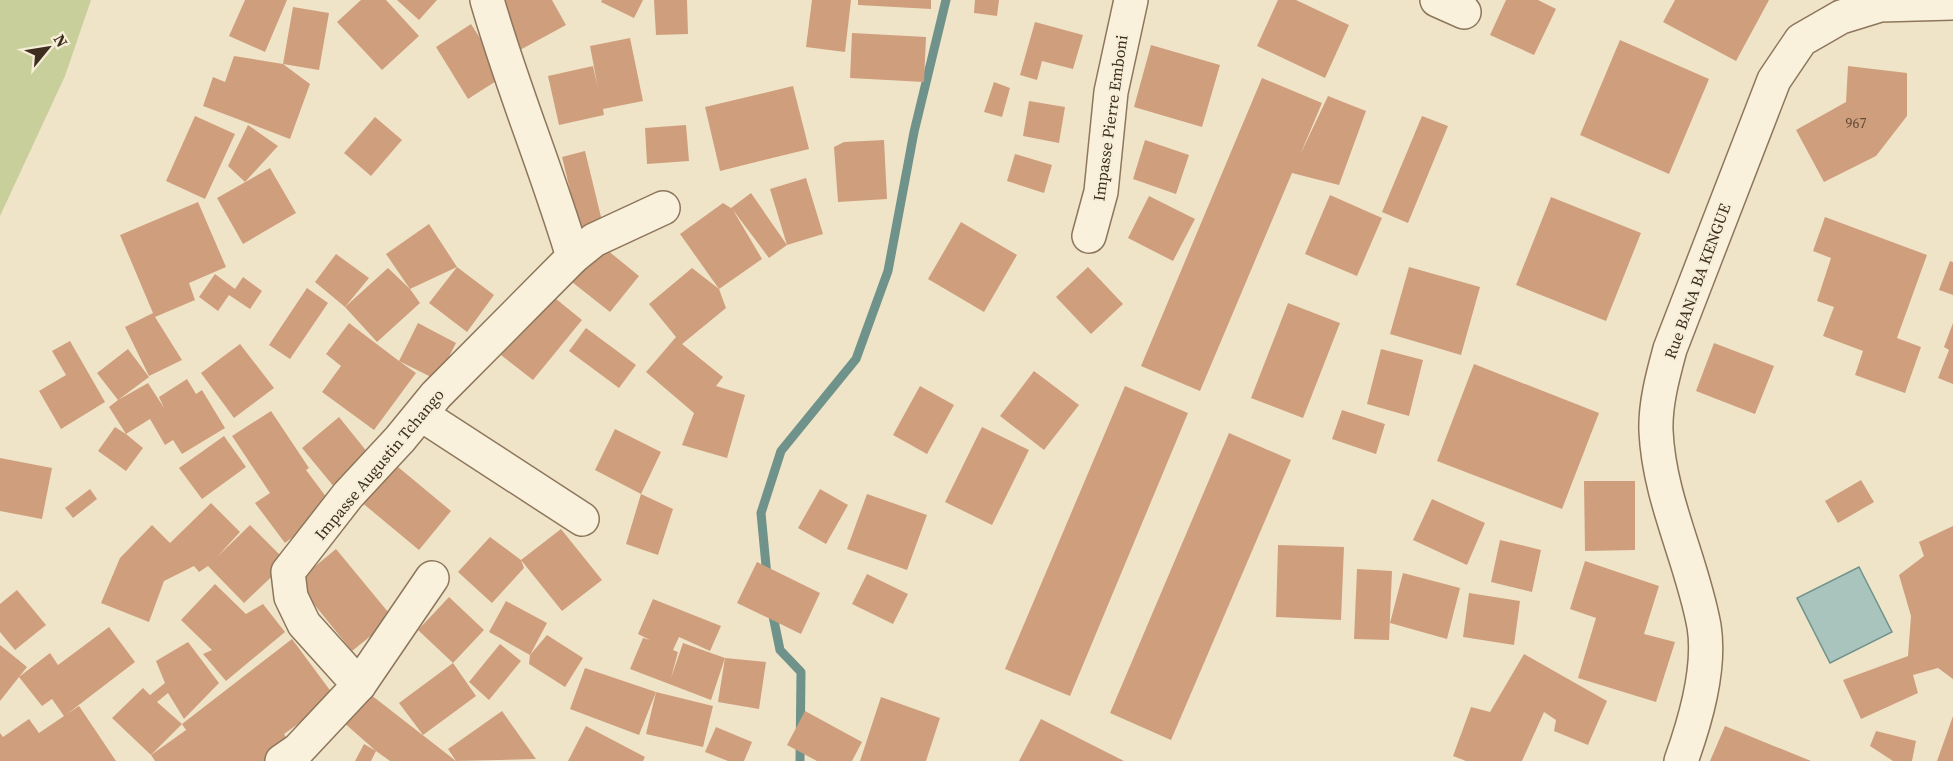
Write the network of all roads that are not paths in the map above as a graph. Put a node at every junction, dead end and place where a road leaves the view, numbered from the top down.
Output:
1 (487, 0) edge
2 (1131, 0) edge
3 (1953, 3) edge
4 (663, 208) dead end
5 (1089, 236) dead end
6 (573, 257) junction
7 (422, 415) junction
8 (582, 519) dead end
9 (432, 578) dead end
10 (359, 686) junction
11 (282, 761) edge
12 (1681, 761) edge

1 - 6 street
2 - 5 street, Impasse Pierre Emboni
3 - 12 street, Rue BANA BA KENGUE
4 - 6 street, Impasse Augustin Tchango
6 - 7 street, Impasse Augustin Tchango
7 - 8 street
7 - 10 street, Impasse Augustin Tchango
9 - 10 street
10 - 11 street

